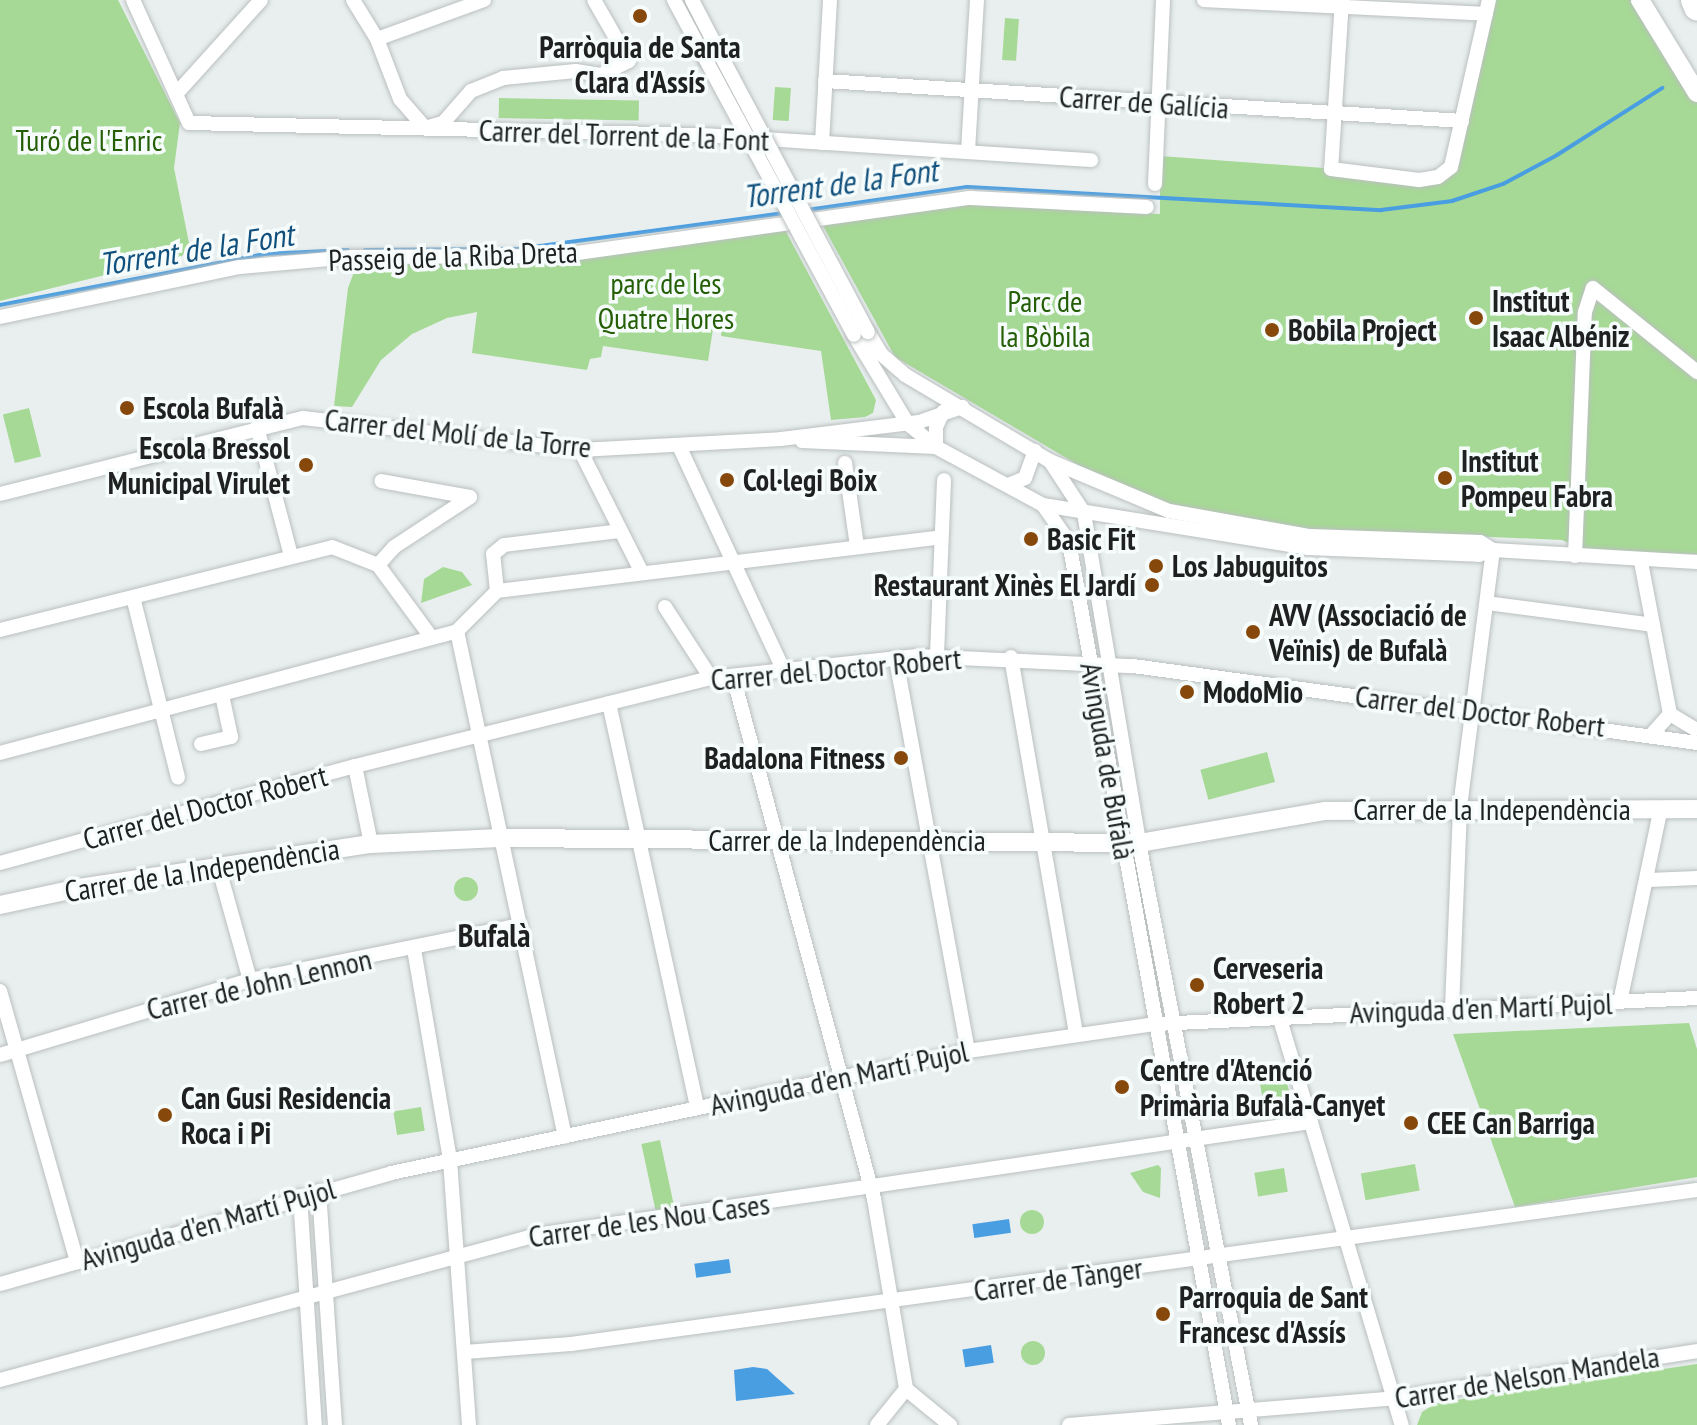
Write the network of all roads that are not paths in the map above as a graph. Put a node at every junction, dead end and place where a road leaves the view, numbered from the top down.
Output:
1 (133, 0) edge
2 (261, 0) edge
3 (353, 0) edge
4 (484, 0) edge
5 (594, 0) edge
6 (674, 0) edge
7 (692, 0) edge
8 (830, 0) edge
9 (977, 0) edge
10 (1163, 0) edge
11 (1204, 0) edge
12 (1640, 0) edge
13 (1694, 0) edge
14 (1342, 4) edge
15 (1487, 7) edge
16 (1697, 7) edge
17 (377, 39) junction
18 (713, 57) junction
19 (825, 81) junction
20 (972, 90) junction
21 (177, 93) junction
22 (1697, 93) edge
23 (1157, 103) junction
24 (1332, 115) junction
25 (1462, 121) junction
26 (425, 128) junction
27 (822, 143) junction
28 (968, 151) junction
29 (1091, 160) dead end
30 (1155, 184) dead end
31 (1147, 207) dead end
32 (0, 317) edge
33 (861, 333) junction
34 (1697, 372) edge
35 (890, 400) junction
36 (962, 407) junction
37 (943, 412) junction
38 (908, 424) junction
39 (257, 427) junction
40 (875, 427) junction
41 (781, 439) junction
42 (936, 447) junction
43 (680, 448) junction
44 (580, 450) junction
45 (1035, 451) junction
46 (1050, 461) junction
47 (845, 463) dead end
48 (944, 480) dead end
49 (381, 481) dead end
50 (1008, 485) junction
51 (0, 494) edge
52 (1043, 505) junction
53 (1084, 513) junction
54 (620, 531) junction
55 (941, 537) junction
56 (857, 546) junction
57 (1493, 550) junction
58 (291, 556) junction
59 (1575, 556) junction
60 (730, 560) junction
61 (1641, 562) junction
62 (1697, 562) edge
63 (378, 565) junction
64 (641, 571) junction
65 (497, 591) junction
66 (133, 597) junction
67 (1487, 603) junction
68 (665, 607) dead end
69 (1653, 625) junction
70 (0, 630) edge
71 (457, 631) junction
72 (431, 637) junction
73 (937, 655) junction
74 (1011, 657) junction
75 (896, 659) junction
76 (1089, 662) junction
77 (1107, 663) junction
78 (784, 671) junction
79 (733, 676) junction
80 (711, 678) junction
81 (222, 695) junction
82 (609, 703) junction
83 (1476, 710) junction
84 (162, 711) junction
85 (1670, 714) junction
86 (1653, 733) junction
87 (479, 735) junction
88 (1695, 735) edge
89 (201, 744) dead end
90 (0, 753) edge
91 (355, 766) junction
92 (178, 777) dead end
93 (1460, 807) junction
94 (1661, 808) junction
95 (1697, 809) edge
96 (500, 838) junction
97 (637, 839) junction
98 (777, 839) junction
99 (1043, 839) junction
100 (928, 840) junction
101 (1130, 842) junction
102 (371, 844) junction
103 (0, 863) edge
104 (219, 869) junction
105 (1697, 878) edge
106 (1649, 880) junction
107 (0, 905) edge
108 (520, 925) junction
109 (414, 949) junction
110 (250, 980) junction
111 (0, 991) edge
112 (1697, 998) edge
113 (1620, 1002) junction
114 (1452, 1008) junction
115 (1279, 1016) junction
116 (1156, 1024) junction
117 (1177, 1027) junction
118 (1076, 1033) junction
119 (15, 1049) junction
120 (968, 1051) junction
121 (0, 1055) edge
122 (841, 1077) junction
123 (697, 1108) junction
124 (1311, 1122) junction
125 (565, 1137) junction
126 (1198, 1139) junction
127 (1175, 1143) junction
128 (450, 1160) junction
129 (869, 1189) junction
130 (1697, 1190) edge
131 (319, 1191) junction
132 (300, 1196) junction
133 (1348, 1238) junction
134 (459, 1255) junction
135 (1221, 1256) junction
136 (1196, 1260) junction
137 (77, 1262) junction
138 (0, 1284) edge
139 (326, 1288) junction
140 (306, 1294) junction
141 (892, 1301) junction
142 (1697, 1351) edge
143 (465, 1352) junction
144 (0, 1380) edge
145 (906, 1389) junction
146 (1394, 1398) junction
147 (1249, 1419) edge
148 (1227, 1420) edge
149 (315, 1425) edge
150 (335, 1425) edge
151 (469, 1425) edge
152 (877, 1425) edge
153 (950, 1425) edge
154 (1069, 1425) edge
155 (1402, 1425) edge

1 - 21 street
2 - 21 street
3 - 17 street
4 - 17 street
5 - 26 street
6 - 18 street
7 - 18 street
8 - 19 street
9 - 20 street
10 - 23 street
11 - 14 street
12 - 22 street
13 - 16 highway
14 - 15 street
14 - 24 street
15 - 25 street
17 - 26 street
18 - 33 street, bridge
19 - 20 street, Carrer de Galícia
19 - 27 street
20 - 23 street, Carrer de Galícia
20 - 28 street
21 - 26 street, Carrer del Torrent de la Font
23 - 24 street, Carrer de Galícia
23 - 30 street
24 - 25 street, Carrer de Galícia
24 - 25 street
26 - 27 street, Carrer del Torrent de la Font
27 - 28 street, Carrer del Torrent de la Font
28 - 29 street, Carrer del Torrent de la Font
31 - 32 street, Passeig de la Riba Dreta
33 - 35 street
33 - 36 street
34 - 59 street
35 - 38 street
35 - 40 street
36 - 37 street, Carrer del Molí de la Torre
36 - 45 street, Carrer del Molí de la Torre
37 - 38 street, Carrer del Molí de la Torre
37 - 42 street
38 - 40 street, Carrer del Molí de la Torre
38 - 42 street, Carrer del Molí de la Torre
39 - 44 street, Carrer del Molí de la Torre
39 - 51 street, Carrer del Molí de la Torre
39 - 58 street
40 - 41 street, Carrer del Molí de la Torre
41 - 42 street, Carrer del Molí de la Torre
41 - 43 street, Carrer del Molí de la Torre
42 - 50 street, Carrer del Molí de la Torre
43 - 44 street, Carrer del Molí de la Torre
43 - 60 street
44 - 54 street
45 - 46 street, Carrer del Molí de la Torre
45 - 50 street
46 - 53 street, Carrer del Molí de la Torre
46 - 57 street, Carrer del Molí de la Torre
47 - 56 street
48 - 55 street
49 - 63 street
50 - 52 street, Carrer del Molí de la Torre
52 - 53 street, Carrer del Molí de la Torre
52 - 76 street, Avinguda de Bufalà
53 - 57 street, Carrer del Molí de la Torre
53 - 77 street, Avinguda de Bufalà
54 - 64 street
54 - 65 street
55 - 56 street
55 - 73 street
56 - 60 street
57 - 59 street, Carrer del Molí de la Torre
57 - 67 street
58 - 63 street
58 - 66 street
59 - 61 street, Carrer del Molí de la Torre
60 - 64 street
60 - 78 street
61 - 62 street, Carrer del Molí de la Torre
61 - 69 street
63 - 72 street
64 - 65 street
65 - 71 street
66 - 70 street
66 - 84 street
67 - 69 street
67 - 83 street
68 - 80 street
69 - 85 street
71 - 72 street
71 - 87 street
72 - 81 street
73 - 74 street, Carrer del Doctor Robert
73 - 75 street, Carrer del Doctor Robert
74 - 76 street, Carrer del Doctor Robert
74 - 99 street
75 - 78 street, Carrer del Doctor Robert
75 - 100 street
76 - 77 street, Carrer del Doctor Robert
76 - 101 street, Avinguda de Bufalà
77 - 83 street, Carrer del Doctor Robert
77 - 101 street, Avinguda de Bufalà
78 - 79 street, Carrer del Doctor Robert
79 - 80 street, Carrer del Doctor Robert
79 - 98 street
80 - 82 street, Carrer del Doctor Robert
81 - 84 street
81 - 89 street
82 - 87 street, Carrer del Doctor Robert
82 - 97 street
83 - 86 street, Carrer del Doctor Robert
83 - 93 street
84 - 90 street
84 - 92 street
85 - 86 street
85 - 88 street
86 - 88 street, Carrer del Doctor Robert
87 - 91 street, Carrer del Doctor Robert
87 - 96 street
91 - 102 street
91 - 103 street, Carrer del Doctor Robert
93 - 94 street, Carrer de la Independència
93 - 101 street, Carrer de la Independència
93 - 114 street
94 - 95 street, Carrer de la Independència
94 - 106 street
96 - 97 street, Carrer de la Independència
96 - 102 street, Carrer de la Independència
96 - 108 street
97 - 98 street, Carrer de la Independència
97 - 123 street
98 - 100 street, Carrer de la Independència
98 - 122 street
99 - 100 street, Carrer de la Independència
99 - 101 street, Carrer de la Independència
99 - 118 street
100 - 120 street
101 - 116 street, Avinguda de Bufalà
101 - 117 street, Avinguda de Bufalà
102 - 104 street, Carrer de la Independència
104 - 107 street, Carrer de la Independència
104 - 110 street
105 - 106 street
106 - 113 street
108 - 109 street, Carrer de John Lennon
108 - 125 street
109 - 110 street, Carrer de John Lennon
109 - 128 street
110 - 119 street, Carrer de John Lennon
111 - 119 street
112 - 113 street, Avinguda d'en Martí Pujol
113 - 114 street, Avinguda d'en Martí Pujol
114 - 115 street, Avinguda d'en Martí Pujol
115 - 117 street, Avinguda d'en Martí Pujol
115 - 124 street
116 - 117 street, Avinguda d'en Martí Pujol
116 - 118 street, Avinguda d'en Martí Pujol
116 - 127 street, Avinguda de Bufalà
117 - 126 street, Avinguda de Bufalà
118 - 120 street, Avinguda d'en Martí Pujol
119 - 121 street, Carrer de John Lennon
119 - 137 street
120 - 122 street, Avinguda d'en Martí Pujol
122 - 123 street, Avinguda d'en Martí Pujol
122 - 129 street
123 - 125 street, Avinguda d'en Martí Pujol
124 - 126 street, Carrer de les Nou Cases
124 - 133 street
125 - 128 street, Avinguda d'en Martí Pujol
126 - 127 street, Carrer de les Nou Cases
126 - 135 street, Avinguda de Bufalà
127 - 129 street, Carrer de les Nou Cases
127 - 136 street, Avinguda de Bufalà
128 - 131 street, Avinguda d'en Martí Pujol
128 - 134 street
129 - 134 street, Carrer de les Nou Cases
129 - 141 street
130 - 133 street, Carrer de Tànger
131 - 132 street, Avinguda d'en Martí Pujol
131 - 139 street
132 - 137 street, Avinguda d'en Martí Pujol
132 - 140 street
133 - 135 street, Carrer de Tànger
133 - 146 street
134 - 139 street, Carrer de les Nou Cases
134 - 143 street
135 - 136 street, Carrer de Tànger
135 - 147 street, Avinguda de Bufalà
136 - 141 street, Carrer de Tànger
136 - 148 street, Avinguda de Bufalà
137 - 138 street, Avinguda d'en Martí Pujol
139 - 140 street, Carrer de les Nou Cases
139 - 150 street
140 - 144 street, Carrer de les Nou Cases
140 - 149 street
141 - 143 street, Carrer de Tànger
141 - 145 street
142 - 146 street, Carrer de Nelson Mandela
143 - 151 street
145 - 152 street
145 - 153 street
146 - 147 street, Carrer de Nelson Mandela
146 - 155 street
147 - 148 street, Carrer de Nelson Mandela
148 - 154 street, Carrer de Nelson Mandela

